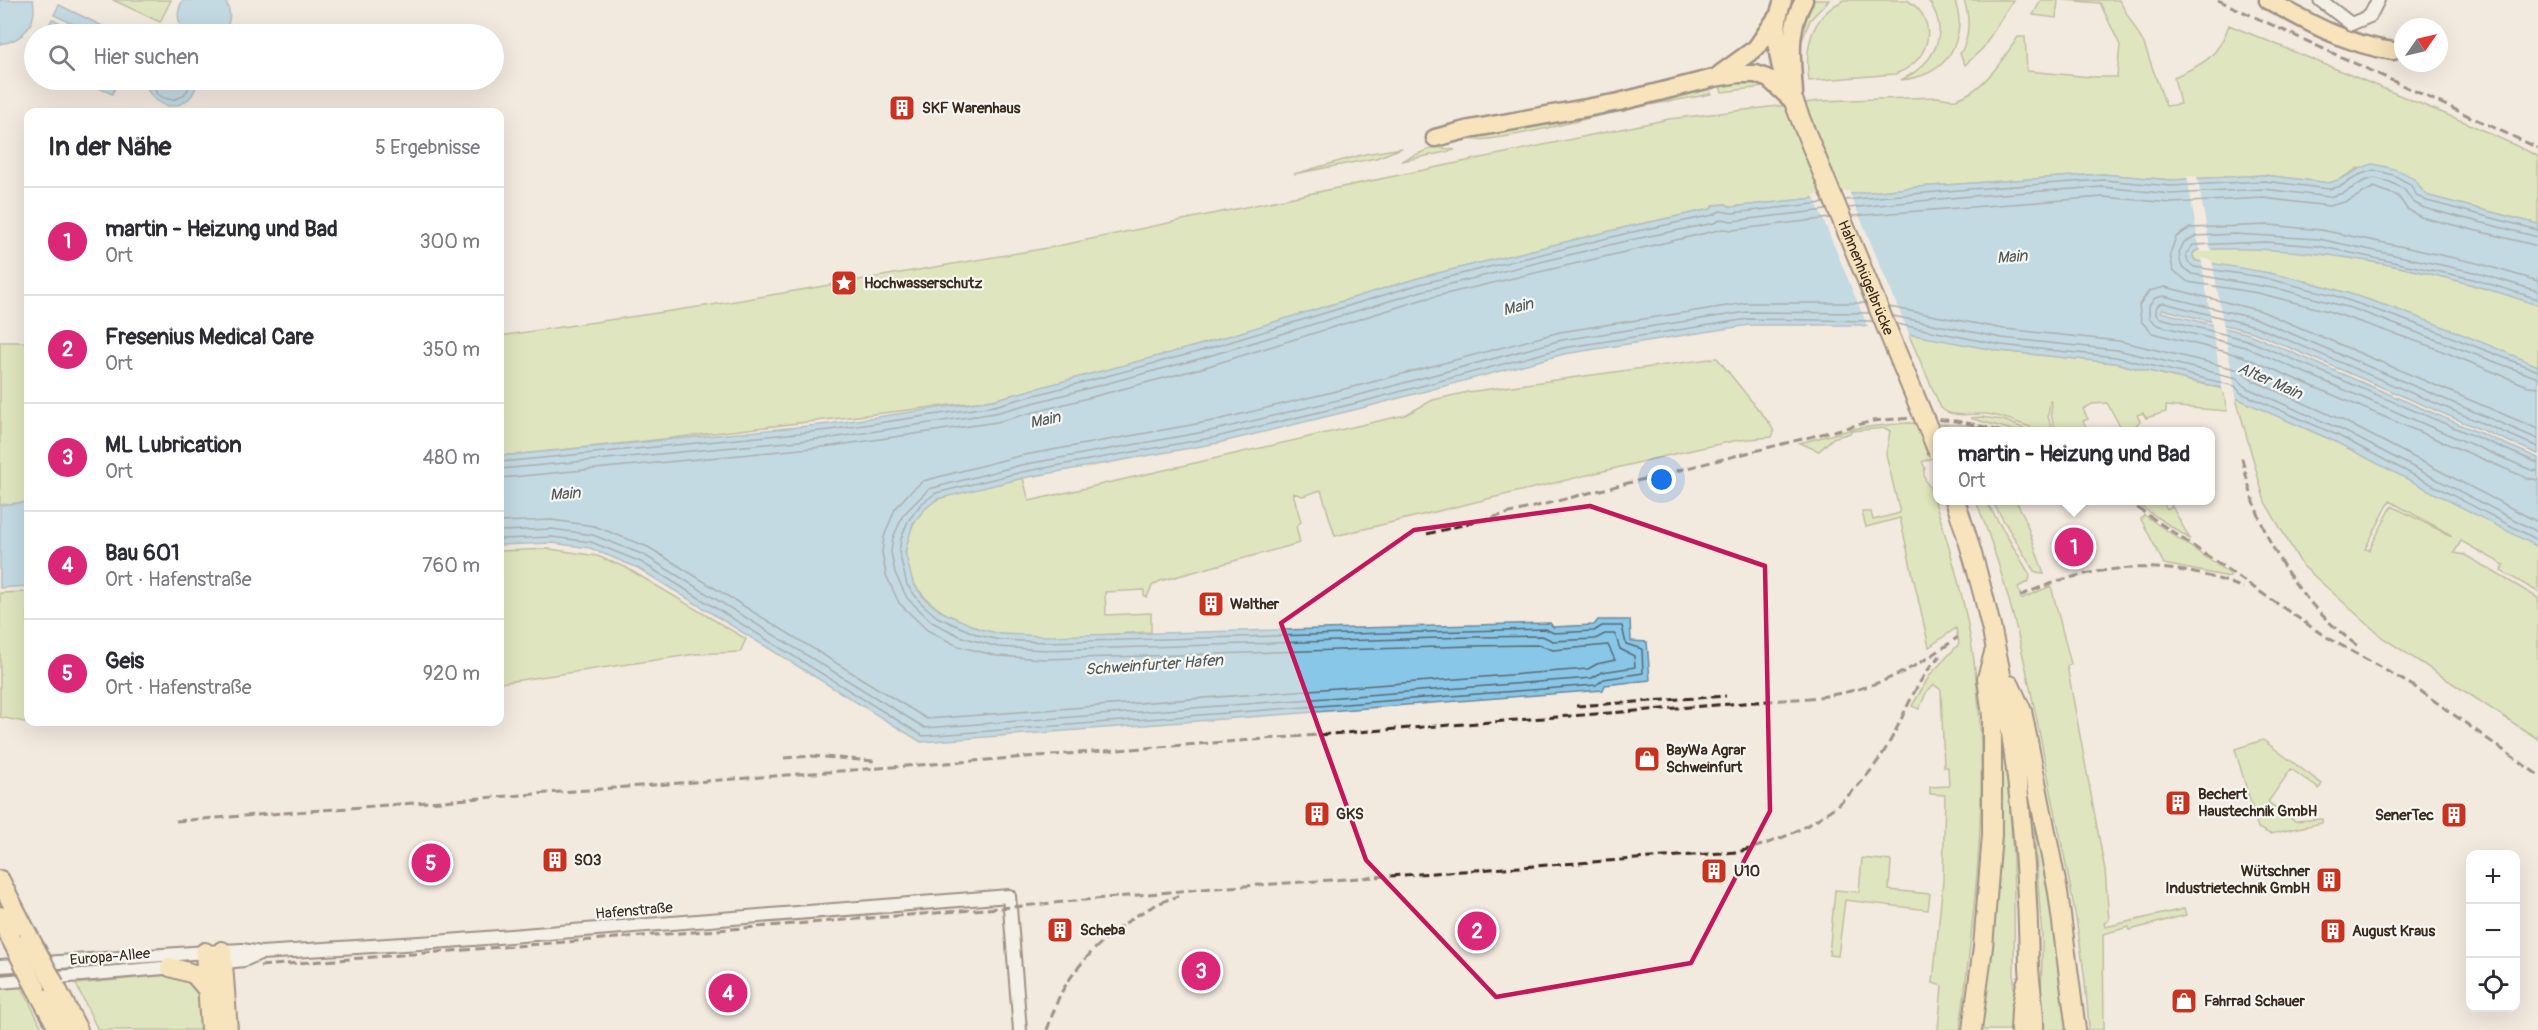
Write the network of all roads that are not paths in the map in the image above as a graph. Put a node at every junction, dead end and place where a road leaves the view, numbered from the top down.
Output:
1 (1804, 0) edge
2 (2268, 0) edge
3 (2320, 0) edge
4 (2378, 0) edge
5 (1781, 7) edge
6 (1784, 44) junction
7 (2393, 51) dead end
8 (1714, 78) junction
9 (1794, 102) junction
10 (1435, 138) dead end
11 (1933, 440) edge
12 (1956, 505) edge
13 (1997, 655) junction
14 (0, 880) edge
15 (0, 916) edge
16 (20, 938) junction
17 (214, 957) junction
18 (0, 966) edge
19 (170, 967) junction
20 (2029, 971) junction
21 (0, 982) edge
22 (206, 988) junction
23 (48, 1011) junction
24 (52, 1030) edge
25 (59, 1030) edge
26 (78, 1030) edge
27 (210, 1030) edge
28 (228, 1030) edge
29 (1020, 1030) edge
30 (1972, 1030) edge
31 (2020, 1030) edge
32 (2034, 1030) edge
33 (2076, 1030) edge

1 - 6 main road, Hahnenhügelbrücke
2 - 7 main road
3 - 4 street
5 - 6 main road, Hahnenhügelbrücke
5 - 8 main road
6 - 9 main road, Hahnenhügelbrücke
8 - 9 main road
8 - 10 main road
9 - 11 highway, Hahnenhügelbrücke, bridge
12 - 13 highway
13 - 20 highway
13 - 30 highway
13 - 33 highway
14 - 16 highway
15 - 16 highway
16 - 23 highway, bridge
16 - 26 highway, bridge
17 - 18 street, Europa-Allee
17 - 19 street, Europa-Allee
17 - 22 highway
17 - 28 highway
17 - 29 street, Hafenstraße
19 - 21 street, Europa-Allee
19 - 22 highway
20 - 31 highway
20 - 32 highway
22 - 27 highway
23 - 24 highway
23 - 25 highway

